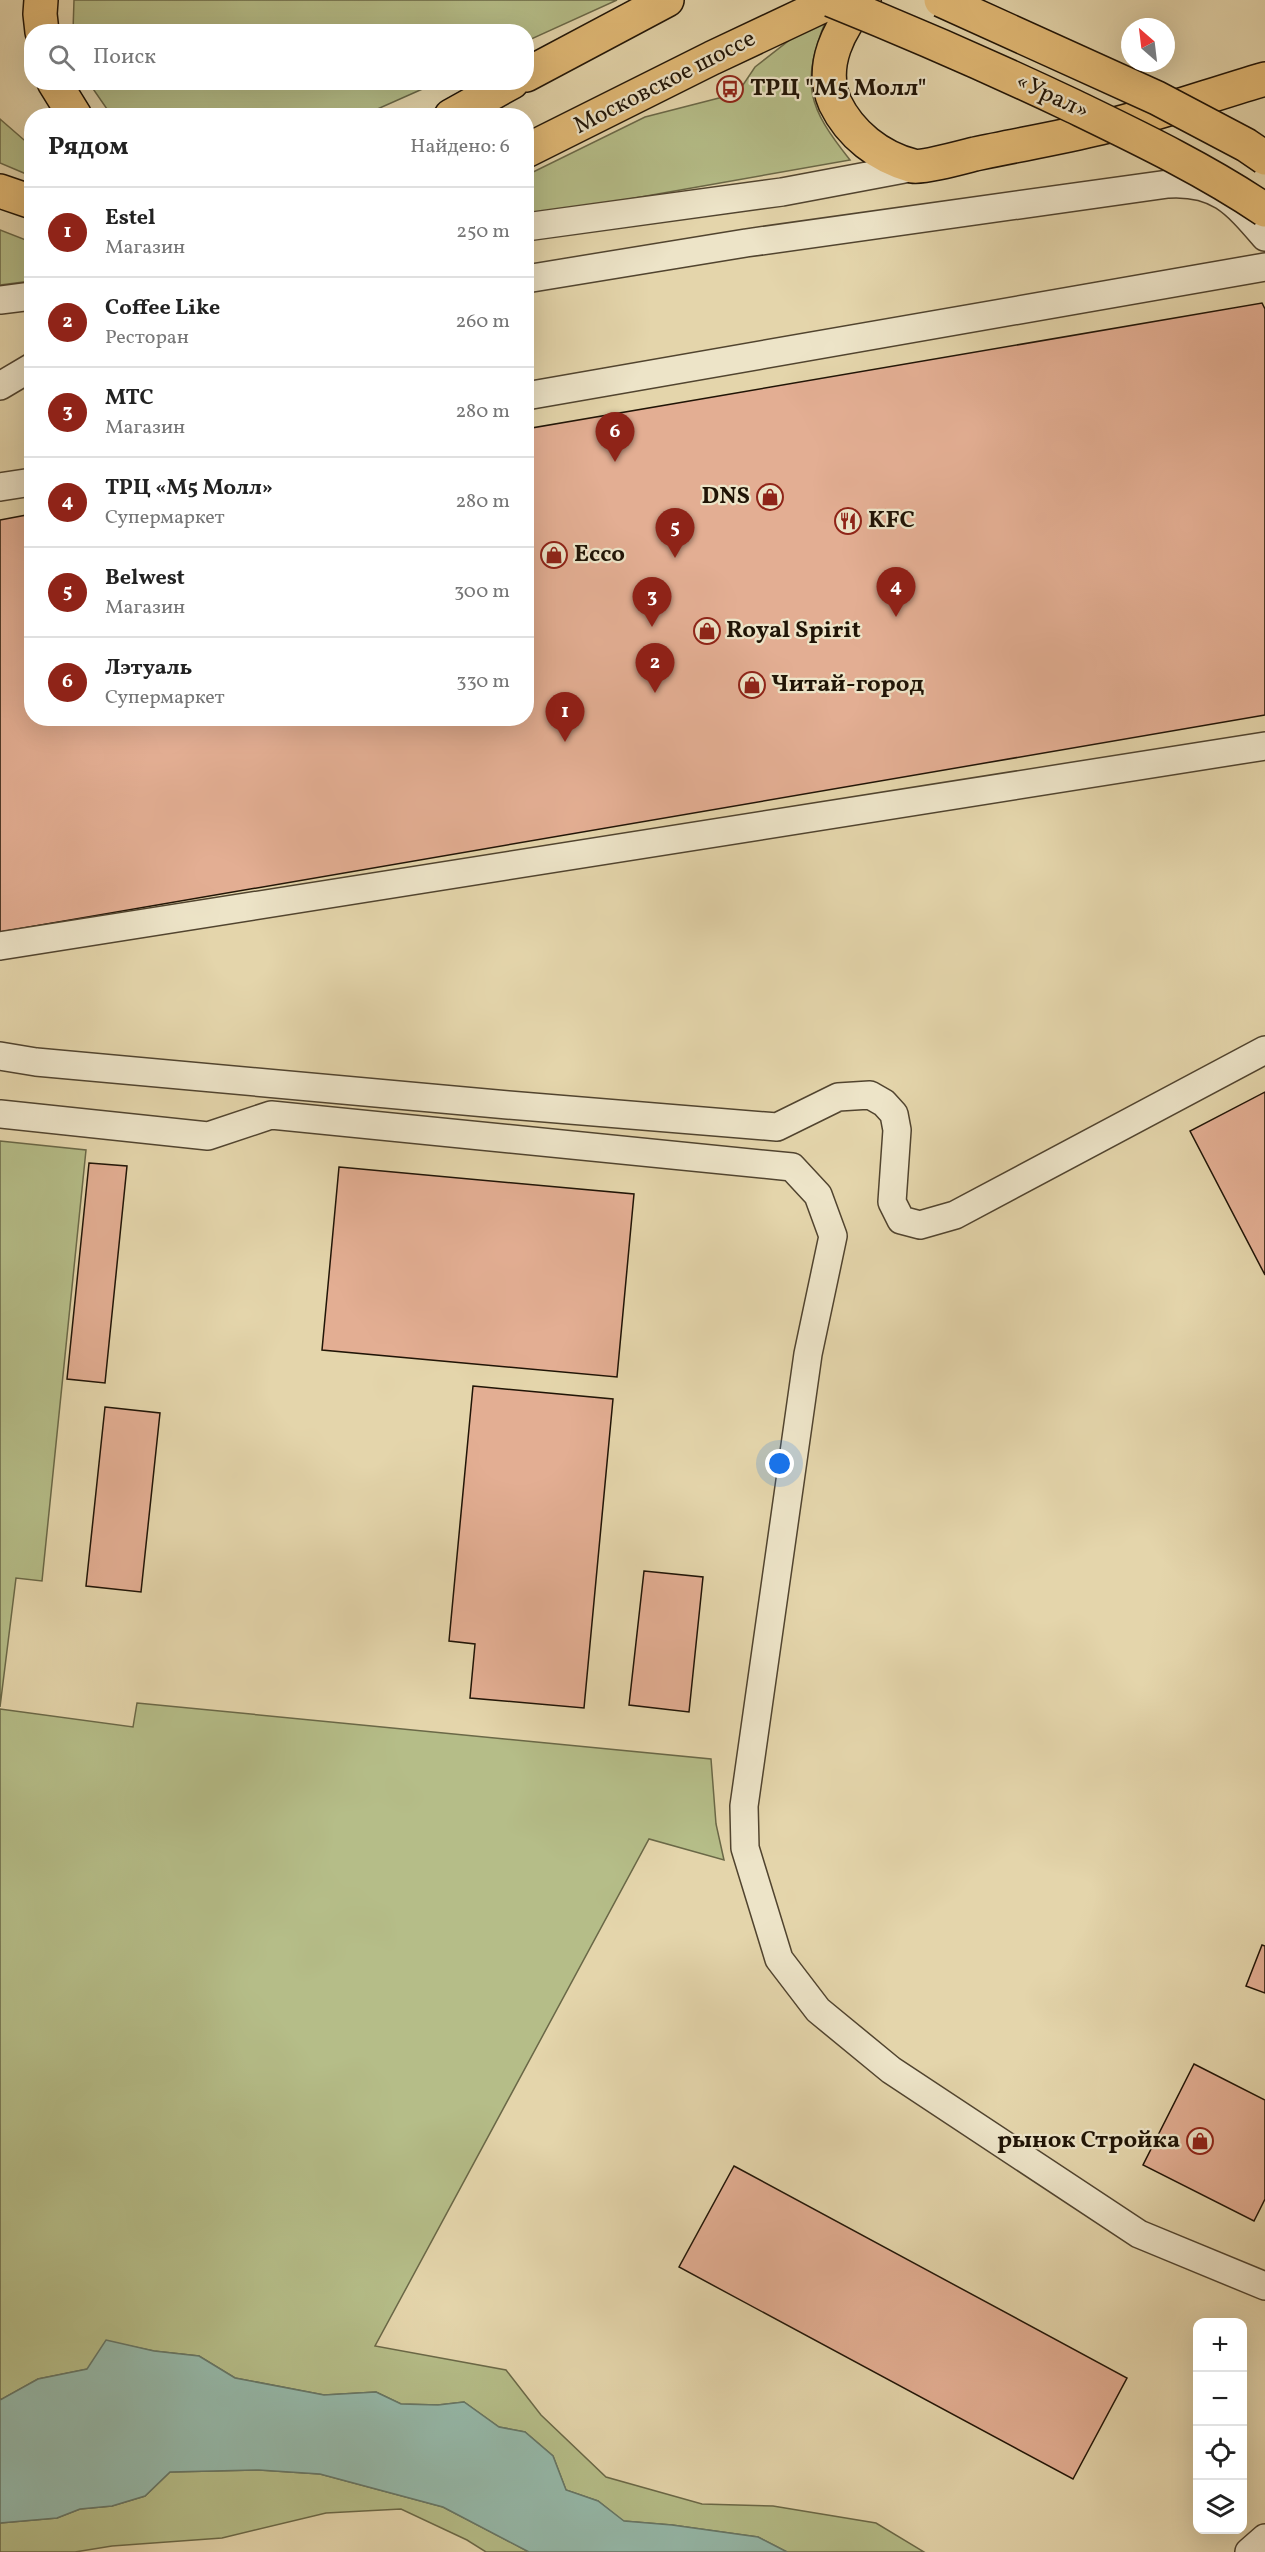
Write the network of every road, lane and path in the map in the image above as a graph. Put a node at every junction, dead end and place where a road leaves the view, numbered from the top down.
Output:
1 (41, 0) edge
2 (667, 0) edge
3 (831, 0) edge
4 (835, 0) edge
5 (864, 0) edge
6 (940, 0) edge
7 (41, 24) edge
8 (534, 71) edge
9 (1265, 79) edge
10 (59, 90) edge
11 (498, 90) edge
12 (70, 108) edge
13 (466, 108) edge
14 (534, 146) edge
15 (1265, 158) edge
16 (915, 167) junction
17 (0, 191) edge
18 (24, 199) edge
19 (1265, 210) edge
20 (534, 226) edge
21 (1265, 237) edge
22 (1265, 267) edge
23 (534, 278) edge
24 (24, 297) edge
25 (0, 300) edge
26 (24, 372) edge
27 (0, 386) edge
28 (534, 395) edge
29 (24, 484) edge
30 (0, 488) edge
31 (1265, 746) edge
32 (0, 946) edge
33 (1265, 1050) edge
34 (0, 1056) edge
35 (0, 1114) edge
36 (1265, 2286) edge
37 (1265, 2538) edge
38 (1249, 2552) edge

1 - 7 main road
2 - 8 main road
3 - 19 main road, «Урал», bridge
4 - 14 main road, Московское шоссе
5 - 16 main road
6 - 15 main road, «Урал», bridge
9 - 16 main road
10 - 12 main road
11 - 13 main road
16 - 20 street
17 - 18 main road
21 - 23 street
22 - 28 street
24 - 25 street
26 - 27 street
29 - 30 street
31 - 32 street
33 - 34 street
35 - 36 street
37 - 38 street

